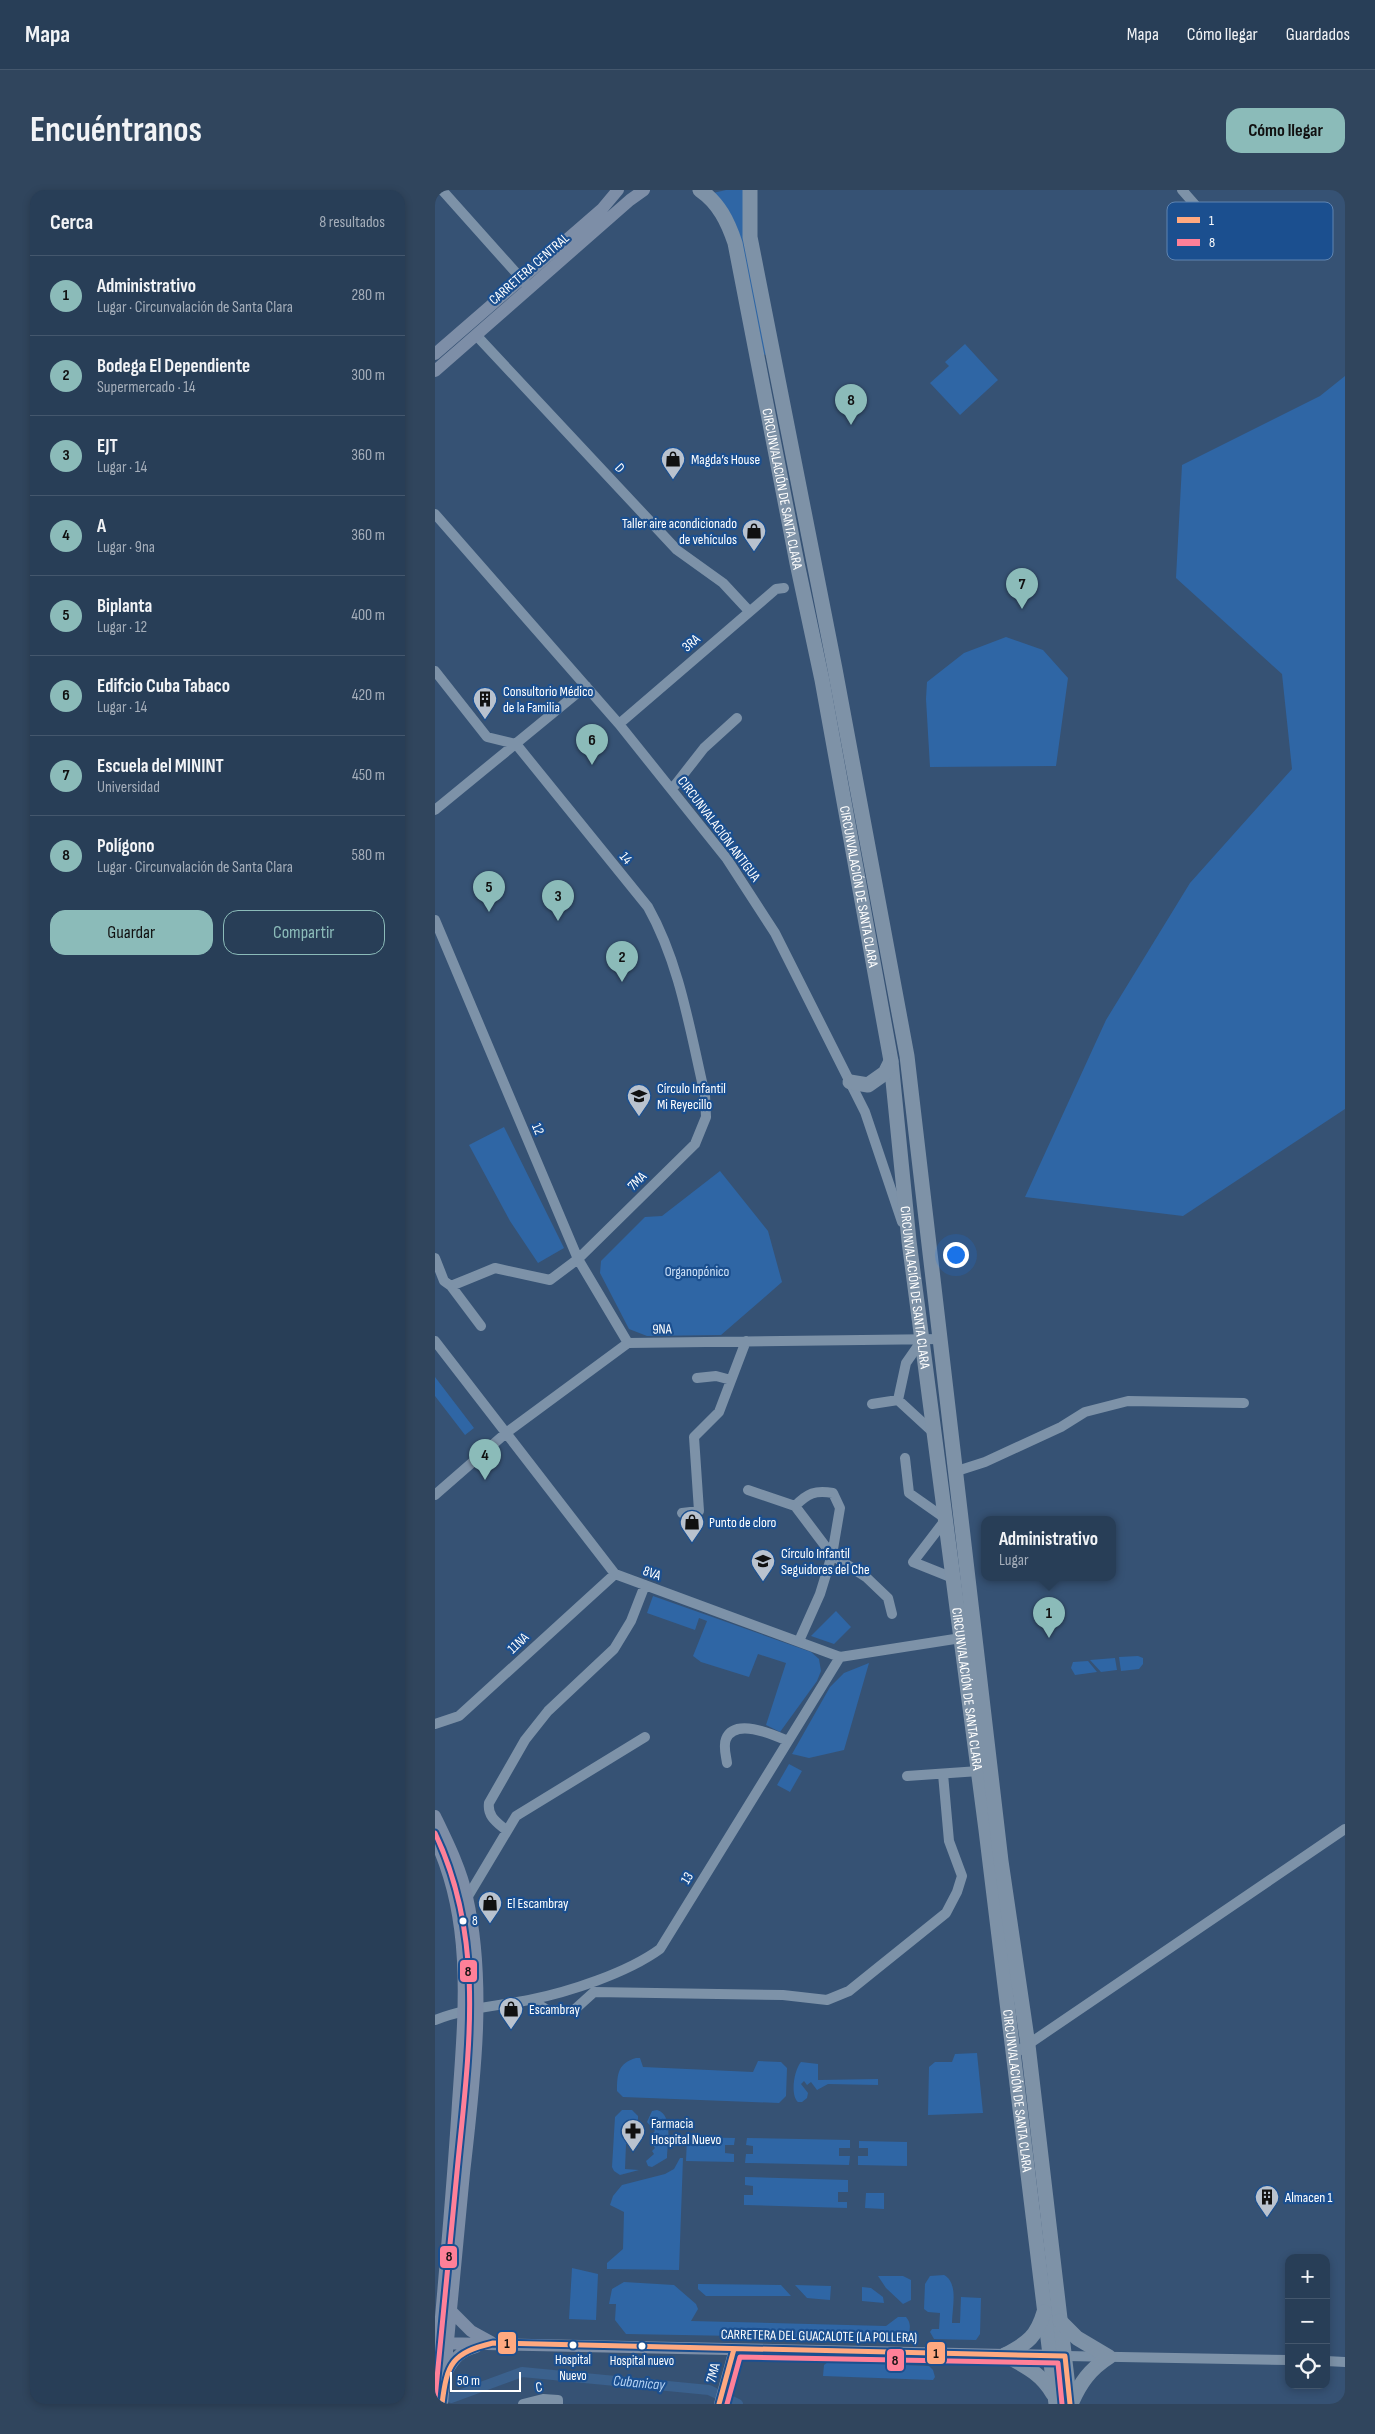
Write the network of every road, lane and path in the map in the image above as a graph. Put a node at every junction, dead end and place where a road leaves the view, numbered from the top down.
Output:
1 (442, 190) edge
2 (619, 190) edge
3 (644, 190) edge
4 (700, 190) edge
5 (750, 190) edge
6 (1181, 190) edge
7 (1192, 202) edge
8 (526, 284) junction
9 (476, 335) junction
10 (435, 354) edge
11 (435, 371) edge
12 (435, 514) edge
13 (784, 588) dead end
14 (749, 611) junction
15 (435, 671) edge
16 (586, 686) junction
17 (737, 718) dead end
18 (619, 724) junction
19 (516, 744) junction
20 (672, 789) junction
21 (435, 810) edge
22 (435, 920) edge
23 (891, 1062) junction
24 (850, 1082) junction
25 (706, 1117) joint
26 (909, 1241) junction
27 (435, 1258) edge
28 (578, 1259) junction
29 (451, 1286) junction
30 (481, 1326) dead end
31 (942, 1339) junction
32 (922, 1340) junction
33 (435, 1341) edge
34 (746, 1342) junction
35 (629, 1343) junction
36 (697, 1378) dead end
37 (731, 1380) junction
38 (898, 1400) junction
39 (1243, 1403) dead end
40 (871, 1404) dead end
41 (506, 1433) junction
42 (935, 1434) junction
43 (905, 1458) dead end
44 (957, 1470) junction
45 (747, 1490) dead end
46 (435, 1494) edge
47 (795, 1506) junction
48 (682, 1513) dead end
49 (946, 1519) junction
50 (832, 1555) junction
51 (615, 1574) junction
52 (953, 1578) junction
53 (645, 1585) junction
54 (892, 1614) dead end
55 (961, 1638) junction
56 (799, 1641) junction
57 (840, 1657) junction
58 (435, 1724) edge
59 (645, 1738) dead end
60 (788, 1741) junction
61 (727, 1762) dead end
62 (979, 1771) junction
63 (943, 1774) junction
64 (907, 1776) dead end
65 (435, 1816) edge
66 (1345, 1830) edge
67 (507, 1831) junction
68 (992, 1832) junction
69 (435, 1840) edge
70 (467, 1898) junction
71 (531, 2000) junction
72 (471, 2009) junction
73 (435, 2020) edge
74 (1028, 2045) junction
75 (1014, 2054) junction
76 (1045, 2309) junction
77 (451, 2310) junction
78 (1060, 2321) junction
79 (493, 2343) junction
80 (439, 2344) edge
81 (734, 2349) junction
82 (1005, 2355) junction
83 (1058, 2356) junction
84 (1109, 2357) junction
85 (1285, 2360) edge
86 (1330, 2361) edge
87 (1345, 2362) edge
88 (439, 2389) edge
89 (558, 2402) edge
90 (1063, 2403) edge
91 (523, 2404) edge
92 (719, 2404) edge

1 - 8 street
2 - 8 main road, CARRETERA CENTRAL
3 - 8 main road, CARRETERA CENTRAL
4 - 23 highway, CIRCUNVALACIÓN DE SANTA CLARA
5 - 31 highway, CIRCUNVALACIÓN DE SANTA CLARA
6 - 7 street
8 - 9 main road, CARRETERA CENTRAL
8 - 10 main road, CARRETERA CENTRAL
9 - 11 main road, CARRETERA CENTRAL
9 - 14 street, D
12 - 16 street, CIRCUNVALACIÓN ANTIGUA
13 - 14 street, 3RA
14 - 18 street, 3RA
15 - 19 street
16 - 18 street, CIRCUNVALACIÓN ANTIGUA
16 - 19 street
17 - 20 street
18 - 20 street, CIRCUNVALACIÓN ANTIGUA
19 - 21 street
19 - 25 street, 14
20 - 24 street, CIRCUNVALACIÓN ANTIGUA
22 - 28 street, 12
23 - 24 highway
23 - 26 highway, CIRCUNVALACIÓN DE SANTA CLARA
24 - 26 street, CIRCUNVALACIÓN ANTIGUA
25 - 28 street, 7MA
26 - 32 highway, CIRCUNVALACIÓN DE SANTA CLARA
27 - 29 street
28 - 29 street, 7MA
28 - 35 street, 12
29 - 30 street
31 - 32 street, 9NA
31 - 44 highway, CIRCUNVALACIÓN DE SANTA CLARA
32 - 34 street, 9NA
32 - 38 street
32 - 42 highway, CIRCUNVALACIÓN DE SANTA CLARA
33 - 41 street
34 - 35 street, 9NA
34 - 37 street
35 - 41 street
36 - 37 street
37 - 48 street
38 - 40 street
38 - 42 street
39 - 44 street
41 - 46 street
41 - 51 street
42 - 49 highway, CIRCUNVALACIÓN DE SANTA CLARA
43 - 49 street
44 - 68 highway, CIRCUNVALACIÓN DE SANTA CLARA
45 - 47 street
47 - 50 street
47 - 50 street
49 - 52 highway, CIRCUNVALACIÓN DE SANTA CLARA
49 - 52 street
50 - 54 street
50 - 56 street
51 - 53 street, 8VA
51 - 58 street, 11NA
52 - 55 highway, CIRCUNVALACIÓN DE SANTA CLARA
53 - 56 street, 8VA
53 - 67 street
55 - 57 street
55 - 62 highway, CIRCUNVALACIÓN DE SANTA CLARA
56 - 57 street, 8VA
57 - 60 street, 13
59 - 67 street
60 - 61 street
60 - 71 street, 13
62 - 63 street
62 - 68 highway, CIRCUNVALACIÓN DE SANTA CLARA
63 - 64 street
63 - 71 street
65 - 70 main road
66 - 74 street
67 - 70 street
68 - 74 highway, CIRCUNVALACIÓN DE SANTA CLARA
68 - 75 highway, CIRCUNVALACIÓN DE SANTA CLARA
69 - 72 main road
70 - 72 main road
71 - 72 street, 13
72 - 73 street, 13
72 - 77 main road
72 - 80 main road
74 - 75 street
74 - 78 highway, CIRCUNVALACIÓN DE SANTA CLARA
75 - 76 highway, CIRCUNVALACIÓN DE SANTA CLARA
76 - 82 highway
76 - 83 highway, CIRCUNVALACIÓN DE SANTA CLARA
77 - 79 main road
77 - 80 main road
78 - 83 highway, CIRCUNVALACIÓN DE SANTA CLARA
78 - 84 highway
79 - 80 main road, CARRETERA DEL GUACALOTE (LA POLLERA)
79 - 81 main road, CARRETERA DEL GUACALOTE (LA POLLERA)
79 - 88 main road
80 - 88 main road
81 - 82 main road, CARRETERA DEL GUACALOTE (LA POLLERA)
81 - 92 street, 7MA
82 - 83 main road, CARRETERA DEL GUACALOTE (LA POLLERA)
82 - 90 highway
83 - 84 street, CARRETERA DEL GUACALOTE (LA POLLERA)
83 - 90 highway, CIRCUNVALACIÓN DE SANTA CLARA
84 - 85 street, CARRETERA DEL GUACALOTE (LA POLLERA)
84 - 90 highway
86 - 87 street
89 - 91 street, C

